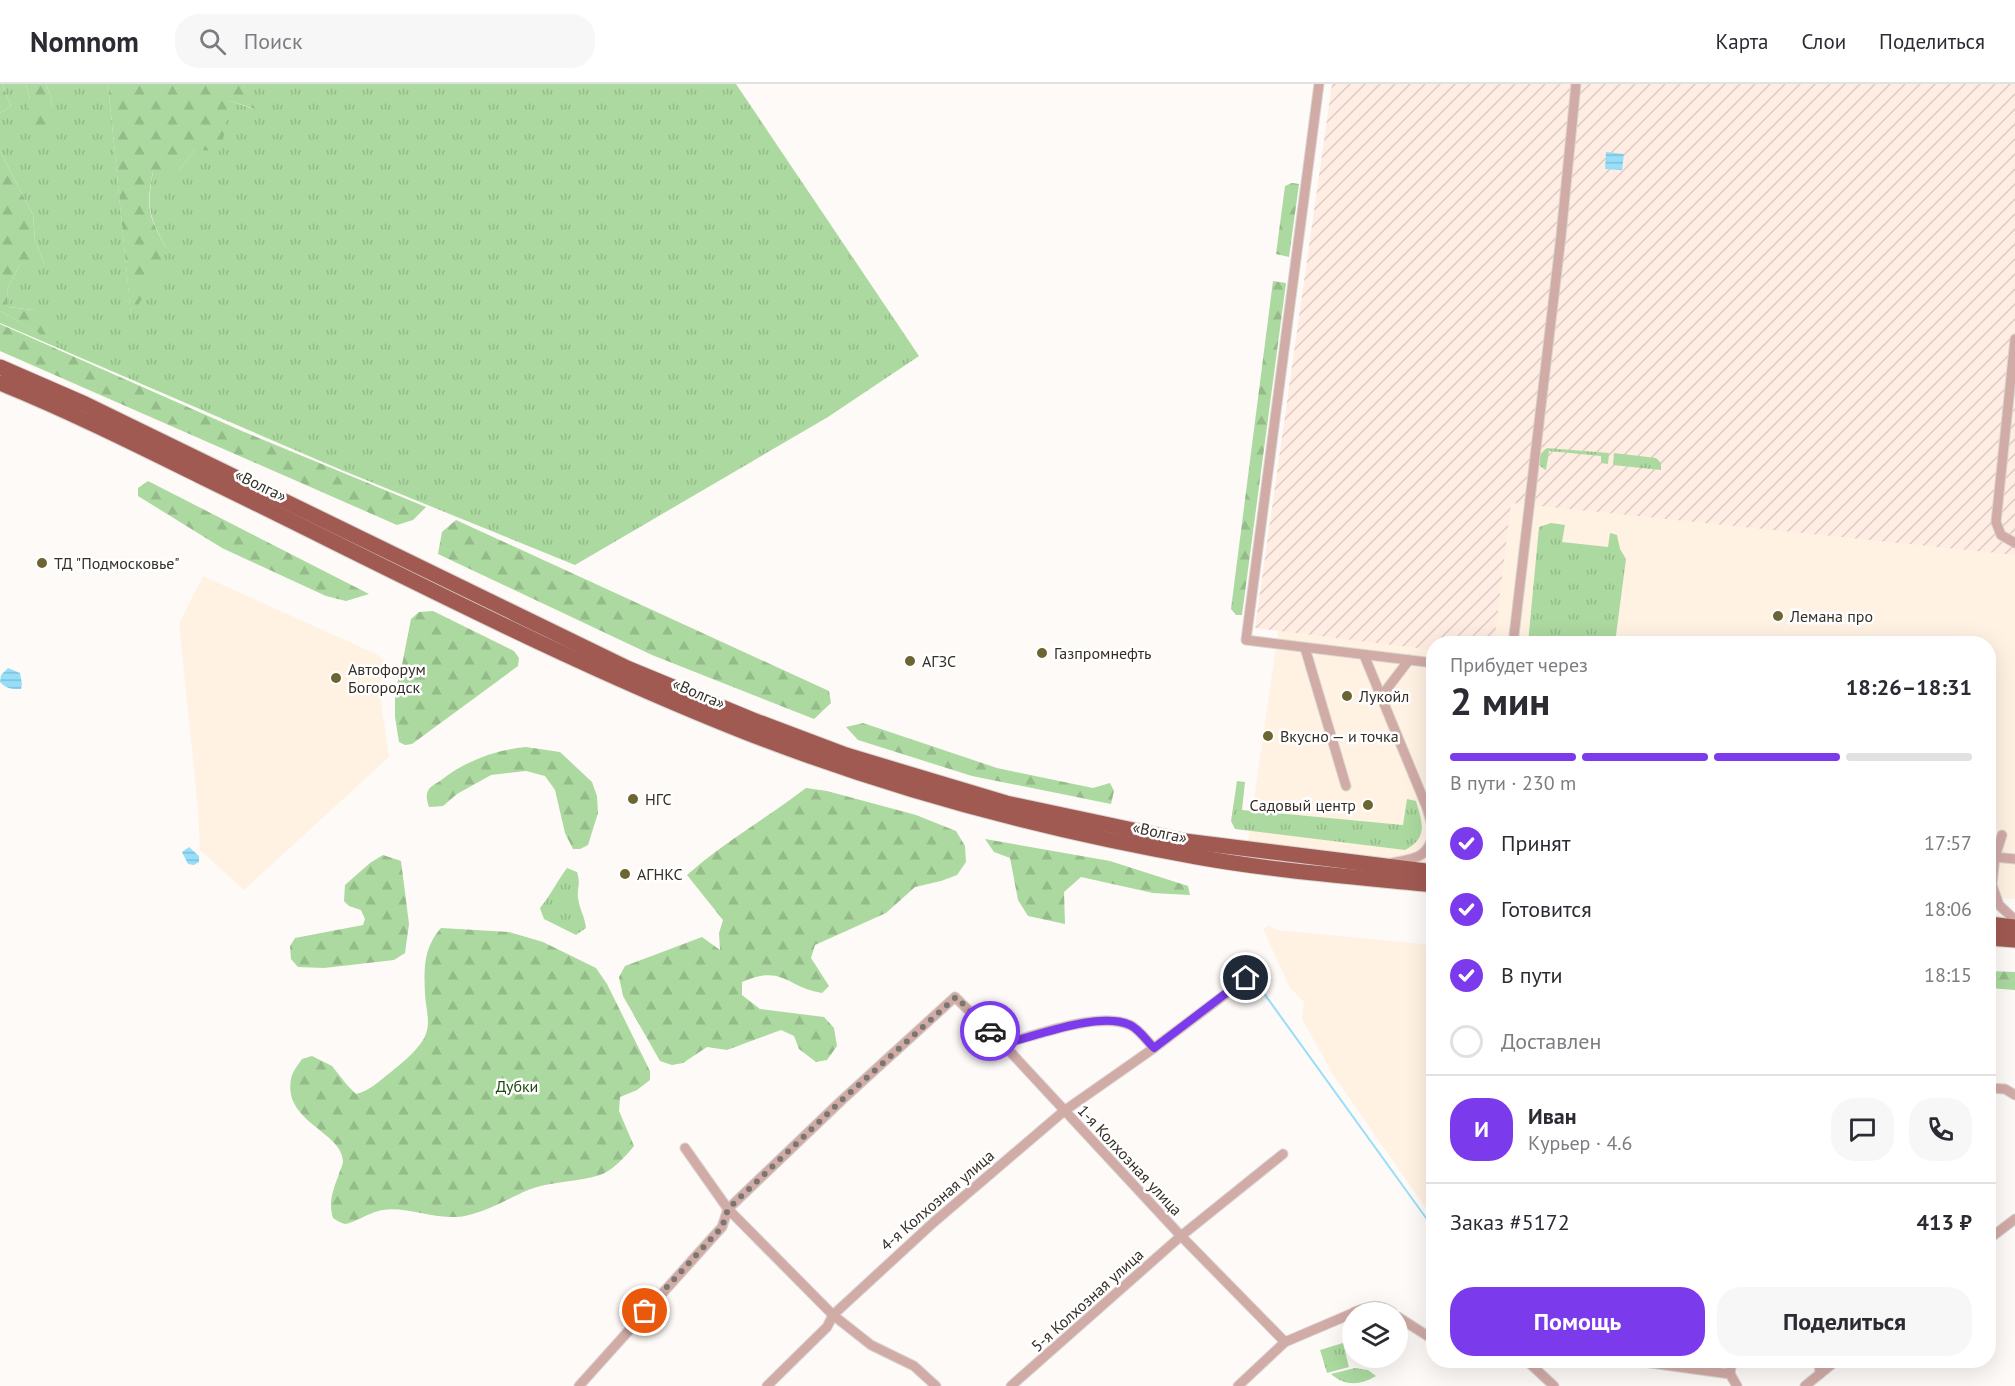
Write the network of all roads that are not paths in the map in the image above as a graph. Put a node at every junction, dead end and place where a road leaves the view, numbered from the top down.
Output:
1 (1319, 84) edge
2 (1576, 84) edge
3 (2015, 339) edge
4 (0, 367) edge
5 (0, 382) edge
6 (2015, 543) edge
7 (1514, 636) edge
8 (1305, 648) junction
9 (1364, 655) junction
10 (1409, 660) junction
11 (1426, 662) edge
12 (1380, 698) junction
13 (1347, 786) dead end
14 (1426, 806) edge
15 (2002, 836) dead end
16 (1996, 849) edge
17 (1426, 853) edge
18 (1996, 857) edge
19 (2015, 859) edge
20 (1376, 866) junction
21 (1426, 871) edge
22 (1426, 884) edge
23 (1996, 900) edge
24 (2015, 920) edge
25 (1996, 925) edge
26 (2015, 927) edge
27 (1996, 939) edge
28 (2015, 940) edge
29 (1246, 978) dead end
30 (1003, 1044) junction
31 (1154, 1048) junction
32 (1996, 1088) edge
33 (2015, 1095) edge
34 (1064, 1111) junction
35 (685, 1148) dead end
36 (1283, 1154) dead end
37 (728, 1209) junction
38 (2015, 1219) edge
39 (1996, 1234) edge
40 (1181, 1236) junction
41 (833, 1315) junction
42 (1342, 1318) edge
43 (1408, 1323) edge
44 (1426, 1335) edge
45 (1285, 1342) junction
46 (1535, 1368) edge
47 (1693, 1368) edge
48 (1731, 1368) edge
49 (1820, 1368) edge
50 (1827, 1368) edge
51 (1730, 1374) junction
52 (1820, 1374) junction
53 (579, 1386) edge
54 (767, 1386) edge
55 (936, 1386) edge
56 (1011, 1386) edge
57 (1238, 1386) edge
58 (1554, 1386) edge
59 (1737, 1386) edge
60 (1805, 1386) edge

1 - 8 street
2 - 7 street
3 - 6 street
4 - 20 highway, «Волга»
5 - 22 highway, «Волга»
8 - 9 street
8 - 13 street
9 - 10 street
9 - 12 street
10 - 11 street
10 - 12 street
12 - 14 street
15 - 16 street
17 - 20 street
18 - 19 street
20 - 21 highway
23 - 24 street
25 - 26 highway
27 - 28 highway
29 - 31 street, 4-я Колхозная улица
30 - 31 street
30 - 34 street, 1-я Колхозная улица
30 - 37 street, 1-я Колхозная улица
31 - 34 street, 4-я Колхозная улица
32 - 33 street
34 - 40 street, 1-я Колхозная улица
34 - 41 street, 4-я Колхозная улица
35 - 37 street
36 - 40 street, 5-я Колхозная улица
37 - 41 street
37 - 53 street
38 - 39 street
40 - 45 street, 1-я Колхозная улица
40 - 56 street, 5-я Колхозная улица
41 - 54 street, 4-я Колхозная улица
41 - 55 street
42 - 45 street
43 - 44 street
45 - 57 street
46 - 58 street
47 - 51 street
48 - 51 street
49 - 52 street
50 - 52 street
51 - 59 street
52 - 60 street

